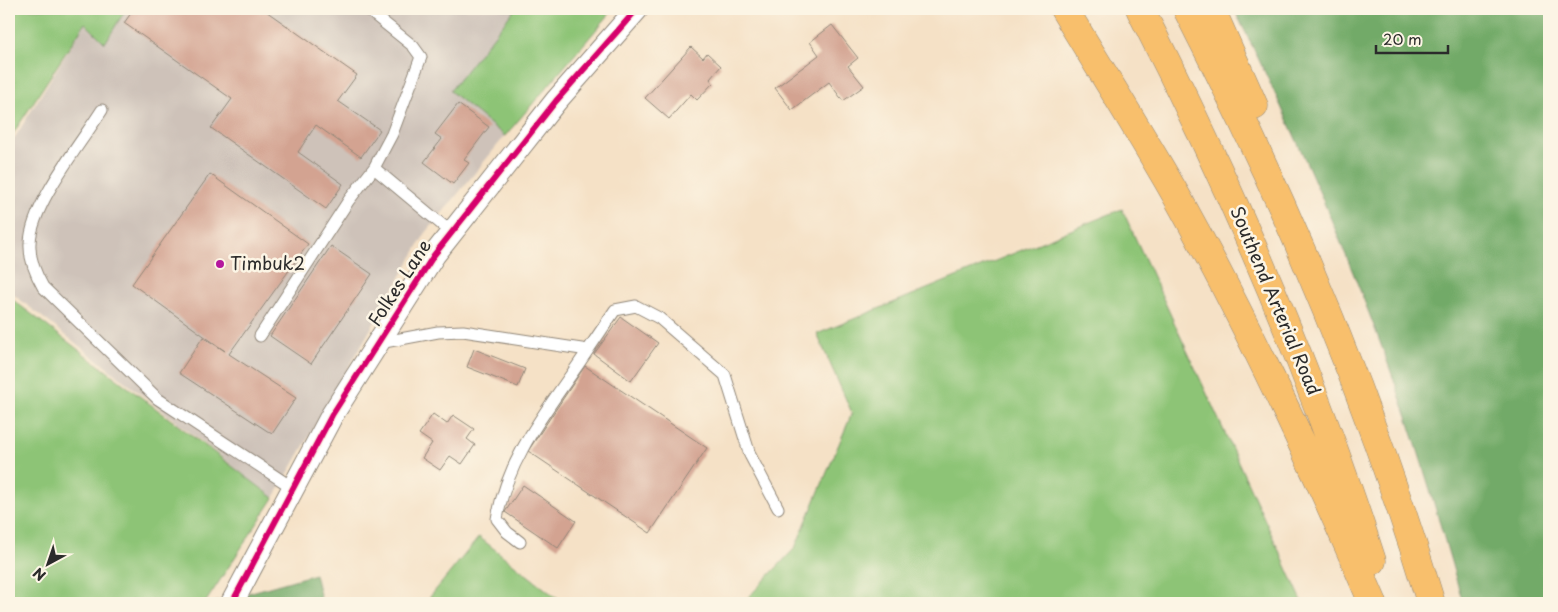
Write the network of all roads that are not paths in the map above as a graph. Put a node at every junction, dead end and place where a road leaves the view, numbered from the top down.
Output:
1 (367, 9) edge
2 (637, 9) edge
3 (1064, 9) edge
4 (1140, 9) edge
5 (1187, 9) edge
6 (1211, 9) edge
7 (102, 110) dead end
8 (374, 168) junction
9 (452, 233) junction
10 (260, 336) dead end
11 (378, 344) junction
12 (588, 350) junction
13 (1350, 368) junction
14 (293, 488) junction
15 (778, 508) dead end
16 (520, 542) dead end
17 (232, 603) edge
18 (1373, 603) edge
19 (1385, 603) edge
20 (1432, 603) edge

1 - 8 lane
2 - 9 street, Folkes Lane
3 - 18 highway
4 - 19 highway, Southend Arterial Road
5 - 13 highway
6 - 13 highway
7 - 14 lane
8 - 9 lane
8 - 10 lane
9 - 11 street, Folkes Lane
11 - 12 lane
11 - 14 street, Folkes Lane
12 - 15 lane
12 - 16 lane
13 - 20 highway
14 - 17 street, Folkes Lane

